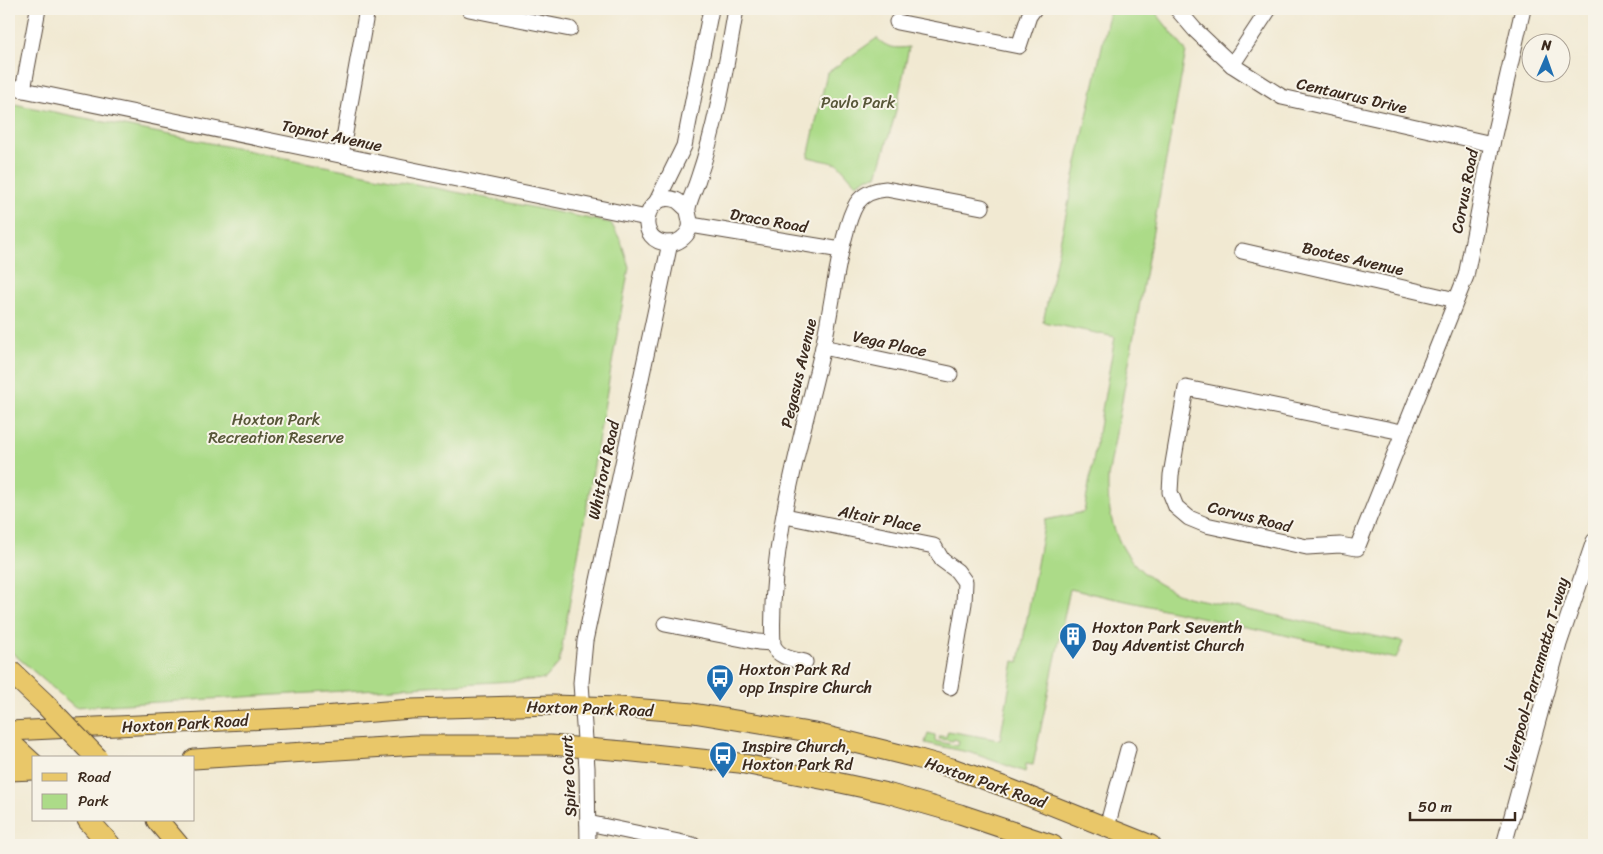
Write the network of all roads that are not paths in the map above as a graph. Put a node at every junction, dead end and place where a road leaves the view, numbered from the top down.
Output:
1 (38, 9) edge
2 (367, 9) edge
3 (469, 9) edge
4 (711, 9) edge
5 (736, 9) edge
6 (1034, 9) edge
7 (1177, 9) edge
8 (1269, 9) edge
9 (1523, 9) edge
10 (897, 22) dead end
11 (570, 29) dead end
12 (1232, 65) junction
13 (16, 89) edge
14 (1492, 144) junction
15 (341, 155) junction
16 (656, 203) junction
17 (982, 207) dead end
18 (689, 217) junction
19 (647, 218) junction
20 (670, 243) junction
21 (842, 250) junction
22 (1242, 251) dead end
23 (1456, 300) junction
24 (823, 346) junction
25 (950, 374) dead end
26 (1402, 432) junction
27 (785, 516) junction
28 (1594, 541) edge
29 (665, 624) dead end
30 (772, 642) junction
31 (805, 662) dead end
32 (9, 670) edge
33 (950, 687) dead end
34 (582, 706) junction
35 (9, 732) edge
36 (9, 742) edge
37 (585, 747) junction
38 (1128, 749) dead end
39 (95, 756) edge
40 (195, 759) edge
41 (32, 763) edge
42 (32, 770) edge
43 (9, 771) edge
44 (90, 822) edge
45 (158, 822) edge
46 (588, 823) junction
47 (1106, 827) junction
48 (110, 845) edge
49 (178, 845) edge
50 (588, 845) edge
51 (693, 845) edge
52 (1053, 845) edge
53 (1151, 845) edge
54 (1504, 845) edge

1 - 13 street
2 - 15 street
3 - 11 street
4 - 16 street
5 - 18 street
6 - 10 street
7 - 12 street, Centaurus Drive
8 - 12 street
9 - 14 street, Corvus Road
12 - 14 street, Centaurus Drive
13 - 15 street, Topnot Avenue
14 - 23 street, Corvus Road
15 - 19 street, Topnot Avenue
16 - 18 street
16 - 19 street
17 - 21 street, Pegasus Avenue
18 - 20 street
18 - 21 street, Draco Road
19 - 20 street
20 - 34 street, Whitford Road
21 - 24 street, Pegasus Avenue
22 - 23 street, Bootes Avenue
23 - 26 street, Corvus Road
24 - 25 street, Vega Place
24 - 27 street, Pegasus Avenue
26 - 26 street, Corvus Road
27 - 30 street, Pegasus Avenue
27 - 33 street, Altair Place
28 - 54 street, Liverpool–Parramatta T-way
29 - 30 street
30 - 31 street
32 - 39 highway, bridge
34 - 35 main road, Hoxton Park Road
34 - 37 street, Spire Court
34 - 47 main road, Hoxton Park Road
36 - 41 highway
37 - 40 main road
37 - 46 street, Spire Court
37 - 52 main road
38 - 47 street
42 - 43 main road
44 - 48 highway
45 - 49 highway
46 - 50 street, Spire Court
46 - 51 street
47 - 53 main road, Hoxton Park Road

